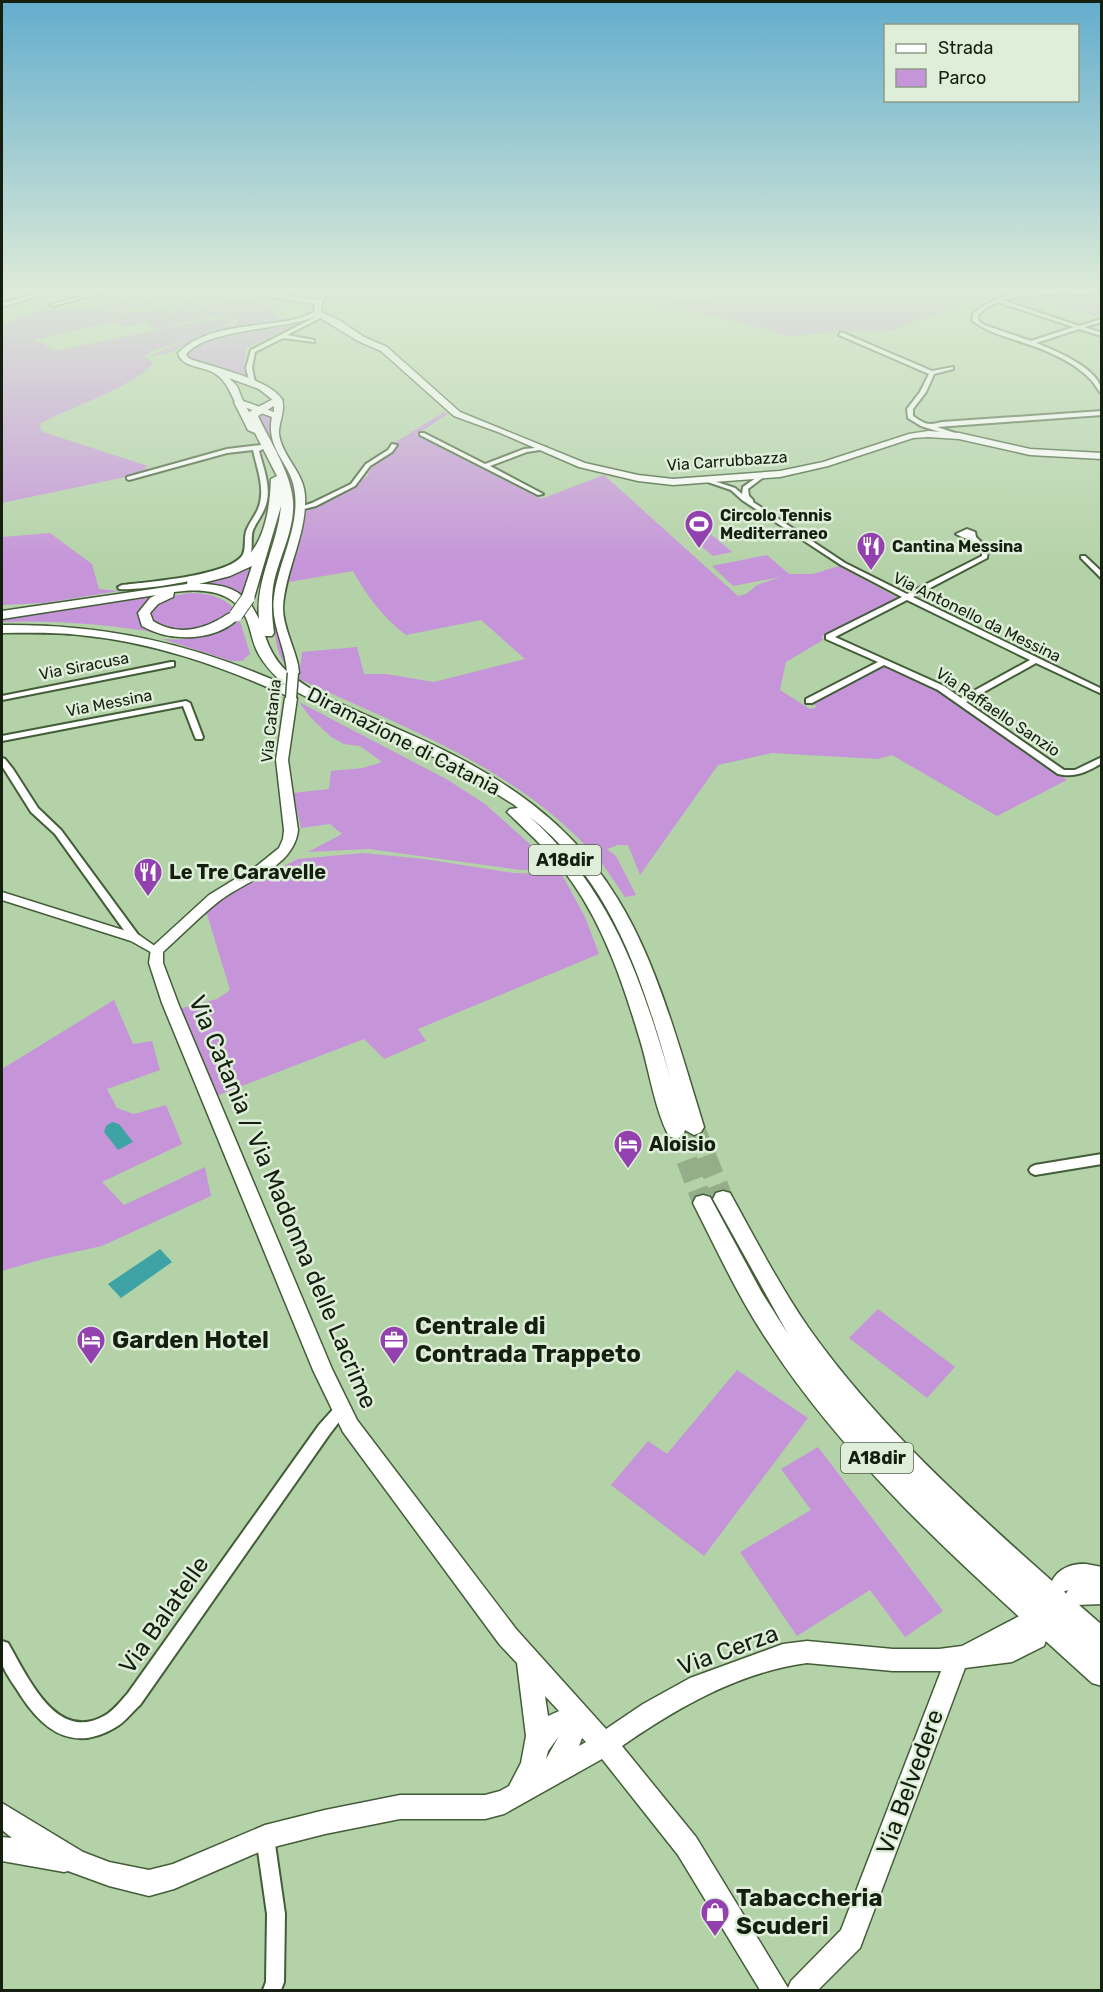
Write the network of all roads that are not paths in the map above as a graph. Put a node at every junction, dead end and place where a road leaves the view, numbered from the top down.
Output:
1 (230, 382) edge
2 (249, 382) edge
3 (420, 382) edge
4 (927, 382) edge
5 (252, 383) joint
6 (275, 397) junction
7 (238, 398) junction
8 (259, 410) junction
9 (1101, 413) edge
10 (937, 429) junction
11 (274, 430) junction
12 (422, 434) dead end
13 (394, 445) dead end
14 (526, 445) junction
15 (544, 448) junction
16 (265, 449) junction
17 (532, 455) junction
18 (561, 456) junction
19 (1101, 456) edge
20 (507, 458) junction
21 (485, 466) junction
22 (762, 476) junction
23 (129, 478) dead end
24 (733, 484) junction
25 (745, 488) junction
26 (540, 494) dead end
27 (753, 504) junction
28 (300, 508) junction
29 (271, 525) junction
30 (972, 537) dead end
31 (1083, 557) dead end
32 (1101, 577) edge
33 (122, 587) dead end
34 (906, 598) junction
35 (250, 600) junction
36 (2, 613) edge
37 (238, 615) junction
38 (2, 624) edge
39 (2, 629) edge
40 (1035, 660) junction
41 (884, 662) junction
42 (171, 664) dead end
43 (1101, 692) edge
44 (2, 698) edge
45 (809, 701) dead end
46 (961, 701) junction
47 (317, 704) junction
48 (199, 737) dead end
49 (2, 739) edge
50 (430, 749) junction
51 (1101, 759) edge
52 (2, 761) edge
53 (2, 896) edge
54 (135, 938) junction
55 (156, 951) junction
56 (694, 1126) tunnel mouth
57 (676, 1131) tunnel mouth
58 (1101, 1159) edge
59 (1035, 1170) dead end
60 (341, 1410) junction
61 (1101, 1578) edge
62 (1101, 1593) edge
63 (1031, 1631) dead end
64 (1101, 1643) edge
65 (2, 1649) edge
66 (957, 1658) junction
67 (527, 1659) junction
68 (1101, 1673) edge
69 (580, 1716) junction
70 (604, 1744) junction
71 (537, 1746) junction
72 (549, 1775) junction
73 (517, 1795) junction
74 (2, 1815) edge
75 (265, 1838) junction
76 (2, 1849) edge
77 (76, 1862) junction
78 (272, 1990) edge
79 (775, 1990) edge
80 (800, 1990) edge

1 - 7 main road
2 - 5 main road
3 - 14 main road, Via Carrubbazza
4 - 10 street
5 - 6 main road
6 - 7 main road
6 - 7 main road
6 - 8 highway
6 - 11 main road, Via Catania
7 - 8 main road
7 - 16 highway
8 - 11 main road
8 - 16 highway
9 - 10 street
10 - 19 main road, Via Carrubbazza
10 - 22 main road, Via Carrubbazza
11 - 28 main road, Via Catania
12 - 21 street
13 - 28 street
14 - 15 main road, Via Carrubbazza
14 - 20 street
15 - 17 street
15 - 18 main road, Via Carrubbazza
16 - 23 street
16 - 29 highway
16 - 33 street
16 - 35 highway
16 - 50 highway
17 - 18 street
17 - 20 street
18 - 24 main road, Via Carrubbazza
20 - 21 street
21 - 26 street
22 - 24 main road, Via Carrubbazza
22 - 25 street
24 - 25 street
24 - 27 street, Via Antonello da Messina
25 - 27 street
27 - 34 street, Via Antonello da Messina
28 - 55 main road, Via Catania, bridge
29 - 35 highway
29 - 36 highway
30 - 34 street, Via Raffaello Sanzio
31 - 32 street
34 - 40 street, Via Antonello da Messina
34 - 41 street, Via Raffaello Sanzio
35 - 37 highway
36 - 50 highway, Diramazione di Catania / A18dir
37 - 38 highway
37 - 47 highway
39 - 47 highway, Diramazione di Catania / A18dir
40 - 43 street, Via Antonello da Messina
40 - 46 street
41 - 45 street
41 - 46 street, Via Raffaello Sanzio
42 - 44 street, Via Siracusa
46 - 51 street, Via Raffaello Sanzio
47 - 57 highway, Diramazione di Catania / A18dir
48 - 49 street, Via Messina
50 - 56 highway, Diramazione di Catania / A18dir
52 - 54 street
53 - 54 street
54 - 55 street
55 - 60 main road, Via Catania / Via Madonna delle Lacrime
58 - 59 street
60 - 65 street, Via Balatelle
60 - 67 main road, Via Catania / Via Madonna delle Lacrime
61 - 62 main road
63 - 66 main road, Via Cerza
64 - 68 highway, A18dir
66 - 70 main road, Via Cerza
66 - 80 main road, Via Belvedere
67 - 69 main road, Via Catania / Via Madonna delle Lacrime
67 - 71 main road
69 - 70 main road, Via Catania / Via Madonna delle Lacrime
69 - 71 main road
69 - 72 main road
70 - 72 main road, Via Cerza
70 - 79 main road, Via Catania / Via Madonna delle Lacrime
71 - 73 main road
72 - 73 main road, Via Cerza
73 - 75 main road, Via Cerza
74 - 77 main road
75 - 77 main road, Via Cerza
75 - 78 street
76 - 77 main road

